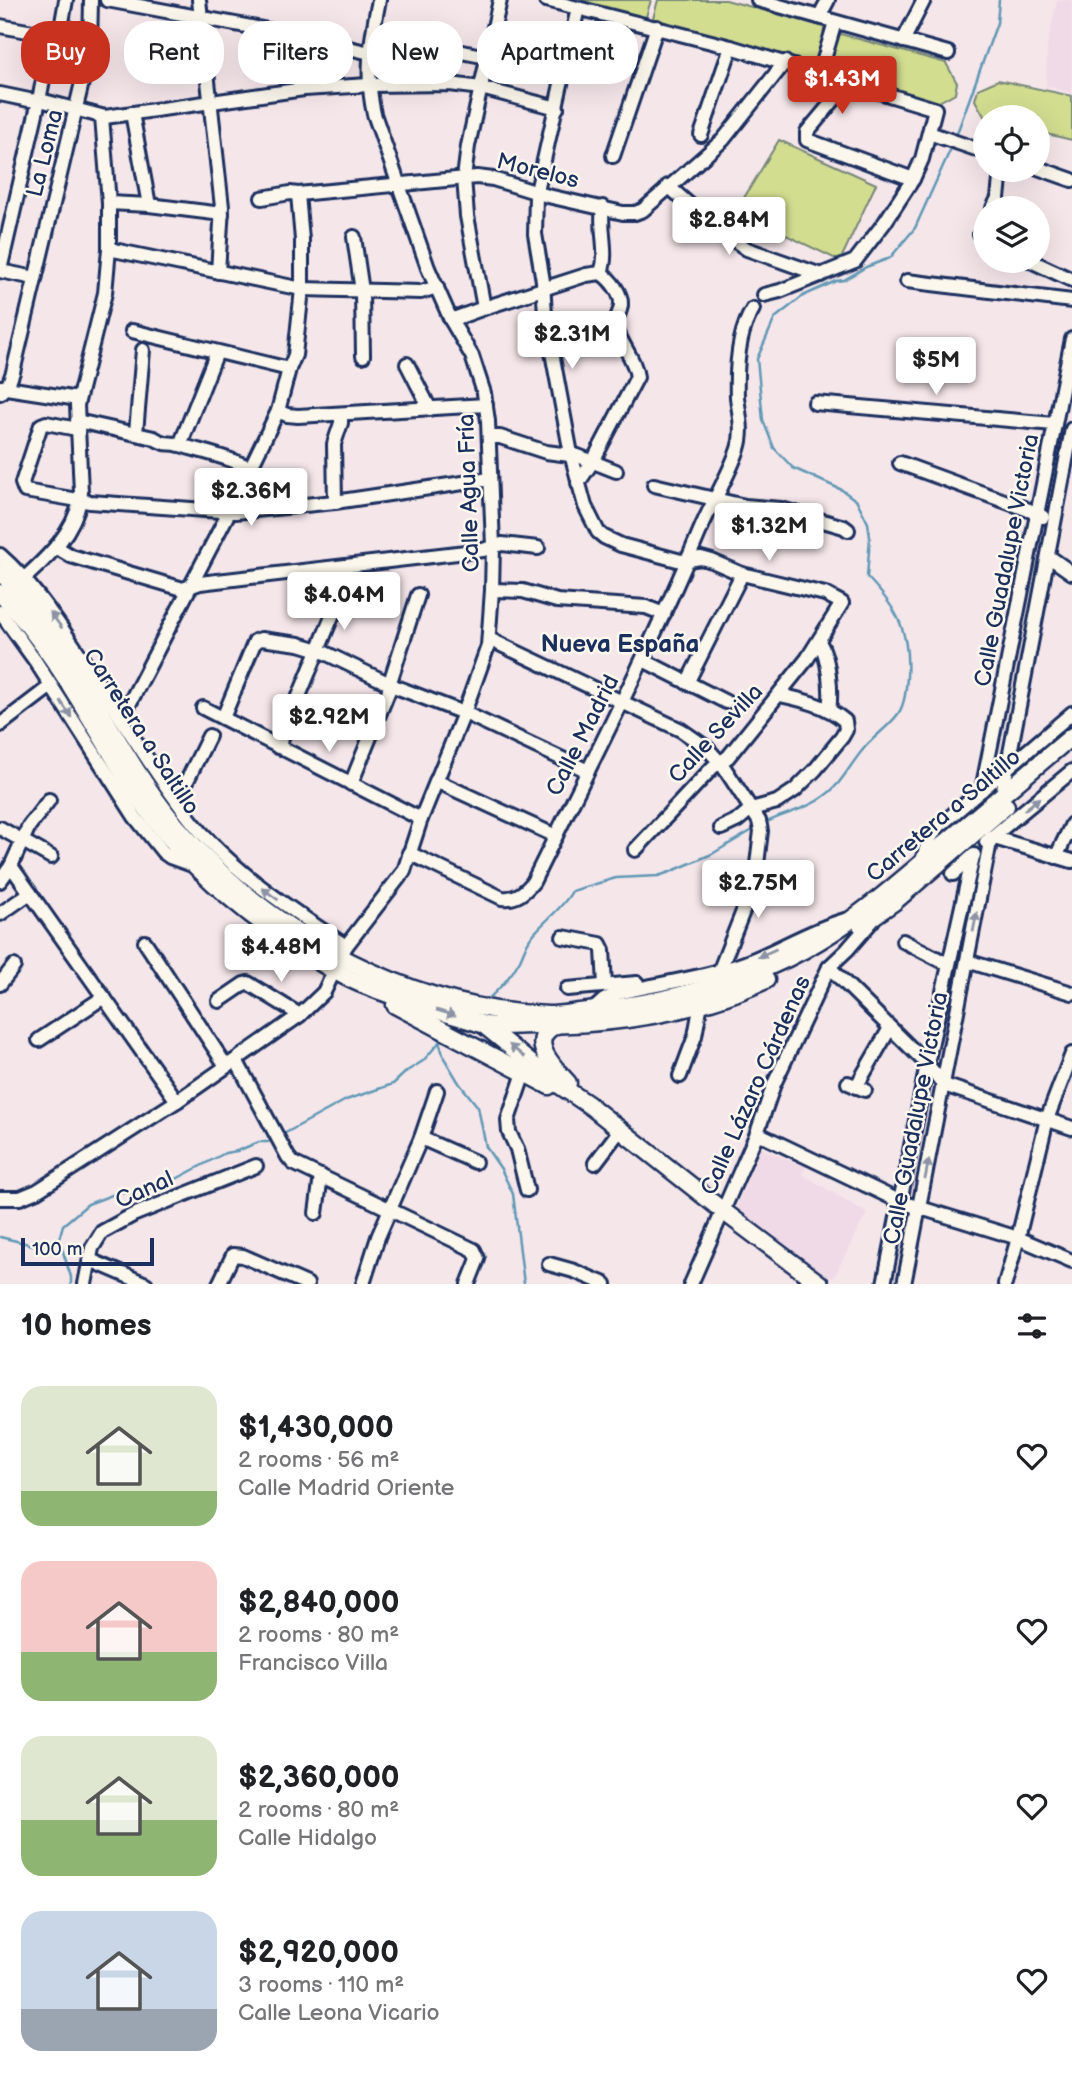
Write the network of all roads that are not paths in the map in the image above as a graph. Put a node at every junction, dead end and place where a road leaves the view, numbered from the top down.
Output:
1 (66, 0) edge
2 (91, 0) edge
3 (107, 0) edge
4 (199, 0) edge
5 (379, 0) edge
6 (500, 0) edge
7 (546, 0) edge
8 (758, 0) edge
9 (828, 0) edge
10 (924, 0) edge
11 (782, 3) edge
12 (578, 8) junction
13 (200, 16) junction
14 (818, 17) junction
15 (63, 21) edge
16 (375, 21) edge
17 (495, 21) edge
18 (835, 24) junction
19 (0, 26) edge
20 (657, 27) junction
21 (21, 30) edge
22 (903, 41) junction
23 (731, 47) junction
24 (367, 52) edge
25 (947, 53) dead end
26 (785, 62) junction
27 (821, 69) junction
28 (848, 83) junction
29 (42, 84) edge
30 (482, 84) edge
31 (369, 85) junction
32 (481, 88) junction
33 (0, 94) edge
34 (39, 100) junction
35 (209, 103) junction
36 (77, 108) junction
37 (557, 108) junction
38 (132, 113) junction
39 (102, 117) junction
40 (929, 133) junction
41 (701, 135) dead end
42 (973, 149) edge
43 (614, 156) dead end
44 (1050, 172) edge
45 (464, 178) junction
46 (913, 180) junction
47 (1072, 180) edge
48 (399, 184) junction
49 (664, 190) junction
50 (538, 192) junction
51 (298, 194) junction
52 (262, 198) dead end
53 (109, 203) junction
54 (149, 205) junction
55 (603, 207) junction
56 (222, 214) junction
57 (354, 237) dead end
58 (109, 249) junction
59 (1050, 270) edge
60 (0, 271) edge
61 (218, 272) junction
62 (601, 273) junction
63 (821, 275) junction
64 (35, 278) junction
65 (1072, 280) edge
66 (907, 281) dead end
67 (437, 287) junction
68 (302, 289) junction
69 (543, 289) junction
70 (362, 291) junction
71 (764, 295) dead end
72 (1072, 301) edge
73 (484, 308) junction
74 (753, 309) dead end
75 (452, 320) junction
76 (132, 331) dead end
77 (1072, 339) edge
78 (143, 350) dead end
79 (217, 352) junction
80 (363, 356) dead end
81 (407, 364) dead end
82 (289, 369) junction
83 (2, 389) edge
84 (78, 399) junction
85 (815, 403) dead end
86 (486, 405) junction
87 (430, 409) junction
88 (278, 411) junction
89 (341, 414) junction
90 (1054, 424) junction
91 (77, 425) junction
92 (1072, 429) edge
93 (136, 433) junction
94 (489, 437) junction
95 (180, 445) junction
96 (570, 454) junction
97 (593, 461) junction
98 (900, 463) dead end
99 (250, 468) junction
100 (616, 471) dead end
101 (490, 479) junction
102 (578, 483) junction
103 (654, 485) dead end
104 (713, 499) junction
105 (80, 500) junction
106 (335, 502) junction
107 (229, 512) junction
108 (1037, 513) junction
109 (1053, 525) junction
110 (848, 530) dead end
111 (493, 546) junction
112 (56, 547) junction
113 (538, 548) dead end
114 (0, 555) edge
115 (1048, 556) junction
116 (688, 560) junction
117 (0, 571) edge
118 (742, 573) junction
119 (1072, 573) edge
120 (12, 587) edge
121 (190, 587) junction
122 (492, 590) junction
123 (418, 596) dead end
124 (338, 602) dead end
125 (664, 614) junction
126 (3, 622) edge
127 (489, 639) junction
128 (819, 642) junction
129 (60, 648) junction
130 (319, 650) junction
131 (643, 660) junction
132 (86, 665) junction
133 (687, 683) junction
134 (390, 684) junction
135 (51, 686) junction
136 (780, 695) junction
137 (623, 702) junction
138 (726, 702) dead end
139 (203, 708) dead end
140 (829, 710) junction
141 (464, 713) junction
142 (1072, 713) edge
143 (122, 718) junction
144 (223, 718) junction
145 (0, 725) edge
146 (209, 736) dead end
147 (1072, 736) edge
148 (278, 747) junction
149 (1072, 750) edge
150 (720, 762) junction
151 (1007, 769) junction
152 (588, 771) junction
153 (1072, 771) edge
154 (436, 780) junction
155 (351, 784) junction
156 (982, 790) junction
157 (1002, 795) junction
158 (49, 800) dead end
159 (177, 802) junction
160 (751, 808) junction
161 (421, 819) junction
162 (1072, 824) edge
163 (0, 828) edge
164 (721, 828) dead end
165 (556, 836) junction
166 (991, 837) junction
167 (23, 840) junction
168 (635, 850) dead end
169 (410, 853) junction
170 (973, 856) junction
171 (51, 857) dead end
172 (1056, 857) junction
173 (1072, 861) edge
174 (921, 863) junction
175 (11, 866) junction
176 (197, 867) junction
177 (953, 874) dead end
178 (0, 881) edge
179 (30, 893) junction
180 (0, 914) edge
181 (877, 915) junction
182 (852, 918) junction
183 (563, 937) dead end
184 (903, 941) dead end
185 (145, 942) dead end
186 (340, 958) junction
187 (967, 961) junction
188 (948, 964) junction
189 (14, 965) dead end
190 (829, 967) junction
191 (719, 972) junction
192 (0, 984) edge
193 (605, 985) junction
194 (647, 986) junction
195 (567, 989) dead end
196 (1072, 993) edge
197 (104, 997) junction
198 (219, 1001) dead end
199 (417, 1003) junction
200 (701, 1003) junction
201 (593, 1010) junction
202 (300, 1015) junction
203 (481, 1018) junction
204 (556, 1026) junction
205 (890, 1028) junction
206 (39, 1040) dead end
207 (1072, 1054) edge
208 (231, 1063) junction
209 (927, 1064) junction
210 (524, 1073) junction
211 (680, 1076) dead end
212 (944, 1085) junction
213 (856, 1087) dead end
214 (437, 1091) dead end
215 (177, 1101) junction
216 (589, 1105) junction
217 (1047, 1119) junction
218 (1072, 1128) edge
219 (620, 1130) junction
220 (757, 1133) junction
221 (421, 1138) junction
222 (475, 1162) dead end
223 (595, 1163) dead end
224 (256, 1166) dead end
225 (321, 1176) junction
226 (527, 1190) dead end
227 (0, 1198) edge
228 (901, 1202) junction
229 (919, 1208) junction
230 (388, 1209) junction
231 (723, 1211) junction
232 (316, 1213) dead end
233 (1018, 1238) junction
234 (90, 1259) junction
235 (1072, 1261) edge
236 (549, 1264) dead end
237 (276, 1270) junction
238 (85, 1284) edge
239 (146, 1284) edge
240 (219, 1284) edge
241 (273, 1284) edge
242 (307, 1284) edge
243 (363, 1284) edge
244 (468, 1284) edge
245 (605, 1284) edge
246 (691, 1284) edge
247 (820, 1284) edge
248 (884, 1284) edge
249 (904, 1284) edge
250 (1005, 1284) edge

1 - 15 street
2 - 36 street, La Loma
3 - 13 street
4 - 13 street
5 - 16 street, Calle Agua Fría
6 - 17 street
7 - 12 street
8 - 11 street
9 - 14 street
10 - 22 street
11 - 14 street
12 - 20 street
12 - 37 street
13 - 24 street
13 - 35 street
14 - 18 street
18 - 22 street
18 - 27 street
19 - 21 street
20 - 23 street
20 - 43 street
22 - 25 street
23 - 26 street
23 - 41 street
26 - 27 street
26 - 49 street, Morelos
27 - 28 street
28 - 40 street
28 - 46 street
29 - 34 street
30 - 32 street
31 - 32 street
31 - 35 street
31 - 48 street, Calle Agua Fría
32 - 37 street
32 - 45 street
33 - 34 street
34 - 36 street
34 - 60 street
35 - 38 street
35 - 56 street
36 - 39 street
36 - 64 street, La Loma
37 - 50 street
38 - 39 street
38 - 54 street
39 - 53 street
40 - 42 street
40 - 46 street
44 - 47 street
45 - 48 street, Morelos
45 - 50 street, Morelos
45 - 73 street
46 - 63 street
48 - 51 street, Morelos
48 - 67 street, Calle Agua Fría
49 - 55 street, Morelos
49 - 63 street
50 - 55 street, Morelos
50 - 69 street
51 - 52 street, Morelos
51 - 68 street
53 - 54 street
53 - 58 street
54 - 56 street
55 - 62 street
56 - 61 street
57 - 70 street
58 - 61 street
58 - 84 street
59 - 65 street
60 - 64 street
61 - 68 street
62 - 69 street
62 - 97 street
63 - 71 street
64 - 83 street, La Loma
66 - 72 street
67 - 70 street
67 - 75 street, Calle Agua Fría
68 - 70 street
68 - 82 street
69 - 73 street
69 - 96 street
70 - 80 street
73 - 75 street
74 - 104 street, Calle Madrid
75 - 86 street, Calle Agua Fría
76 - 79 street
77 - 90 street, Calle Guadalupe Victoria
78 - 93 street
79 - 82 street
79 - 95 street
81 - 87 street
82 - 88 street
83 - 84 street
84 - 91 street
85 - 90 street
86 - 87 street
86 - 94 street, Calle Agua Fría
87 - 89 street
88 - 89 street
88 - 99 street
89 - 106 street
90 - 108 street, Calle Guadalupe Victoria
91 - 93 street
91 - 105 street
91 - 105 street
92 - 109 street, Calle Guadalupe Victoria
93 - 95 street
94 - 96 street
94 - 101 street, Calle Agua Fría
95 - 99 street
96 - 97 street
96 - 102 street
97 - 100 street
97 - 102 street
98 - 108 street
99 - 107 street
101 - 106 street
101 - 111 street, Calle Agua Fría
102 - 116 street
103 - 104 street
104 - 110 street
104 - 116 street, Calle Madrid
105 - 107 street
105 - 112 street
106 - 107 street
107 - 121 street
108 - 109 street
108 - 156 street, Calle Guadalupe Victoria
109 - 115 street, Calle Guadalupe Victoria
111 - 113 street
111 - 121 street
111 - 122 street, Calle Agua Fría
112 - 120 street
112 - 121 street
114 - 120 street
115 - 119 street
115 - 151 street, Calle Guadalupe Victoria
116 - 118 street
116 - 125 street, Calle Madrid
117 - 120 main road, Carretera a Saltillo
118 - 128 street, Calle Sevilla
118 - 133 street
120 - 129 main road, Carretera a Saltillo
132 -> 120 street
120 - 176 main road, Carretera a Saltillo
121 - 143 street
122 - 125 street
122 - 127 street, Calle Agua Fría
123 - 134 street
124 - 130 street
125 - 131 street, Calle Madrid
126 - 135 street
127 - 137 street
127 - 141 street, Calle Agua Fría
128 - 136 street, Calle Sevilla
128 - 140 street
129 - 132 main road
129 - 186 main road, Carretera a Saltillo
130 - 134 street
130 - 144 street
130 - 148 street
131 - 133 street
131 - 137 street, Calle Madrid
132 - 143 street
133 - 138 street
134 - 141 street
134 - 155 street
135 - 145 street
135 -> 176 street
136 - 140 street
136 - 150 street, Calle Sevilla
137 - 150 street
137 - 152 street, Calle Madrid
139 - 144 street
140 - 160 street
141 - 152 street
141 - 154 street, Calle Agua Fría
142 - 151 street
143 - 159 street
144 - 148 street
146 - 159 street
147 - 157 main road, Carretera a Saltillo
148 - 155 street
149 - 181 main road, Carretera a Saltillo
150 - 160 street
150 - 168 street, Calle Sevilla
151 - 156 street
151 - 157 street, Calle Guadalupe Victoria
152 - 165 street, Calle Madrid
166 -> 153 street
154 - 161 street, Calle Agua Fría
154 - 165 street
155 - 161 street
156 - 174 street
157 - 174 main road, Carretera a Saltillo
158 - 167 street
186 -> 159 street
160 - 164 street
160 - 191 street
161 - 169 street, Calle Agua Fría
162 - 172 street
163 - 167 street
165 - 169 street, Calle Madrid
166 - 170 street
166 - 172 street
187 -> 166 street, Calle Guadalupe Victoria
167 - 171 street
167 - 175 street
169 - 186 street, Calle Agua Fría
170 - 177 street
170 - 188 street, Calle Guadalupe Victoria
172 - 173 street
174 - 182 main road, Carretera a Saltillo
175 - 178 street
175 - 179 street
176 - 186 main road, Carretera a Saltillo
179 - 180 street
179 - 197 street
181 - 190 street, Calle Lázaro Cárdenas
181 - 200 main road, Carretera a Saltillo
182 -> 191 street
182 - 201 main road, Carretera a Saltillo
183 - 193 street
184 - 188 street
185 - 208 street
186 - 199 main road, Carretera a Saltillo
186 - 199 main road, Carretera a Saltillo
186 - 202 street, Calle Agua Fría
187 - 196 street
187 - 212 street, Calle Guadalupe Victoria
188 - 209 street, Calle Guadalupe Victoria
189 - 192 street
190 - 205 street
190 - 220 street, Calle Lázaro Cárdenas
191 - 194 street
193 - 194 street
193 - 195 street
194 - 201 street
197 - 206 street
197 - 215 street
198 - 202 street
199 -> 203 main road, Carretera a Saltillo
199 - 203 main road, Carretera a Saltillo
199 - 210 main road
200 - 204 main road, Carretera a Saltillo
200 - 211 street
201 - 203 main road, Carretera a Saltillo
202 - 208 street, Calle Agua Fría
203 - 204 main road, Carretera a Saltillo
216 -> 203 main road
204 - 216 main road
205 - 209 street
205 - 213 street
207 - 217 street
208 - 215 street, Calle Agua Fría
208 - 225 street
209 - 212 street
209 - 228 street, Calle Guadalupe Victoria
210 - 216 main road
210 - 226 street
212 - 217 street
229 -> 212 street, Calle Guadalupe Victoria
214 - 221 street
215 - 227 street, Calle Agua Fría
216 - 219 main road
217 - 218 street
217 - 233 street
219 - 223 street
219 - 231 main road
220 - 228 street
220 - 231 street, Calle Lázaro Cárdenas
221 - 222 street
221 - 230 street
224 - 234 street, Canal
225 - 230 street
225 - 232 street
228 - 229 street
228 - 248 street, Calle Guadalupe Victoria
229 - 233 street
229 - 249 street, Calle Guadalupe Victoria
230 - 243 street
230 - 244 street
231 - 246 street, Calle Lázaro Cárdenas
231 - 247 main road
233 - 235 street
233 - 250 street
234 - 238 street, Canal
234 - 239 street
236 - 245 street
237 - 240 street
237 - 241 street
237 - 242 street

